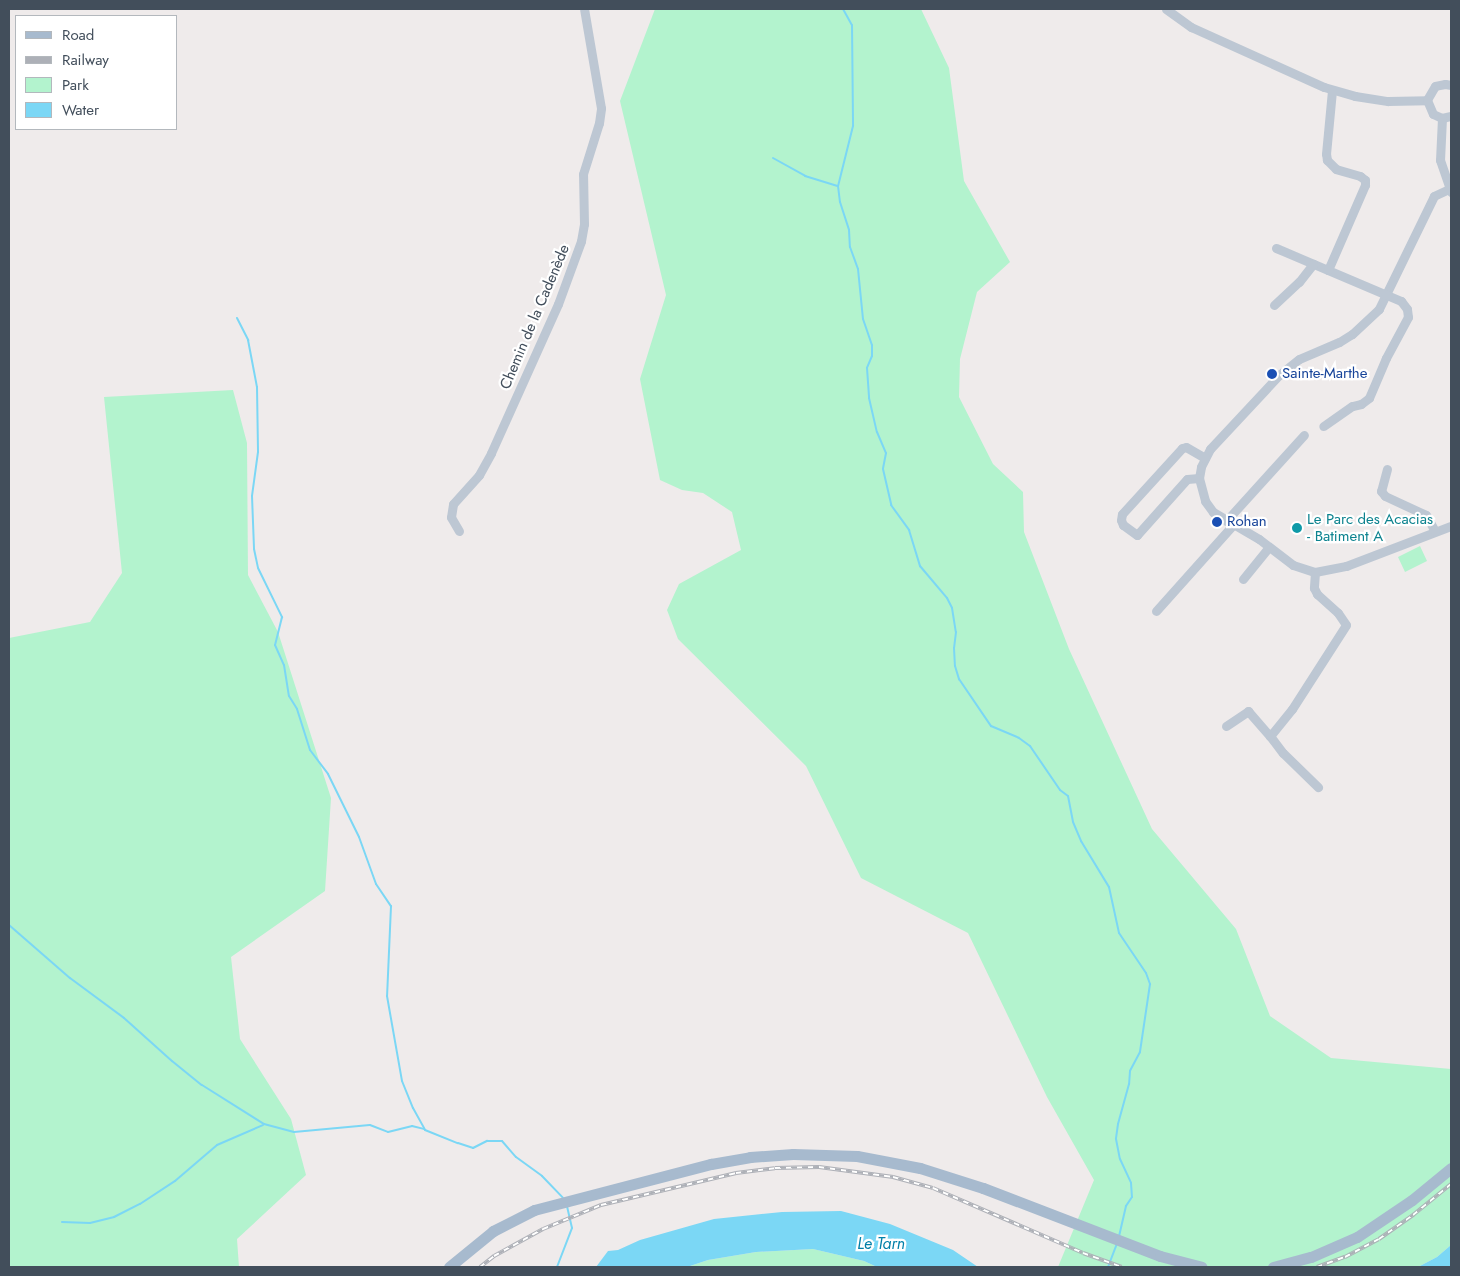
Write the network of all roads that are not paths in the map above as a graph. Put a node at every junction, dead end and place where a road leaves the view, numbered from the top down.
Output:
1 (584, 9) edge
2 (1166, 9) edge
3 (1451, 86) edge
4 (1332, 90) junction
5 (1427, 100) junction
6 (1447, 117) edge
7 (1451, 189) edge
8 (1276, 248) dead end
9 (1313, 264) junction
10 (1328, 270) junction
11 (1387, 296) junction
12 (1274, 305) dead end
13 (1323, 426) dead end
14 (1304, 435) dead end
15 (1204, 458) junction
16 (1387, 468) dead end
17 (1199, 478) junction
18 (1229, 523) junction
19 (1451, 526) edge
20 (459, 530) dead end
21 (1435, 531) junction
22 (1268, 547) junction
23 (1315, 572) junction
24 (1243, 579) dead end
25 (1156, 611) dead end
26 (1226, 726) dead end
27 (1270, 736) junction
28 (1318, 786) dead end
29 (1451, 1168) edge
30 (449, 1267) edge
31 (1202, 1267) edge
32 (1273, 1267) edge

1 - 20 street, Chemin de la Cadenède
2 - 4 street
3 - 5 street
4 - 5 street
4 - 10 street
5 - 6 street
6 - 7 street
7 - 11 street
8 - 9 street
9 - 10 street
9 - 12 street
10 - 11 street
11 - 13 street
11 - 15 street
14 - 18 street
15 - 17 street
15 - 17 street
16 - 21 street
17 - 18 street
18 - 22 street
18 - 25 street
19 - 21 street
21 - 23 street
22 - 23 street
22 - 24 street
23 - 27 street
26 - 27 street
27 - 28 street
29 - 32 main road
30 - 31 main road

